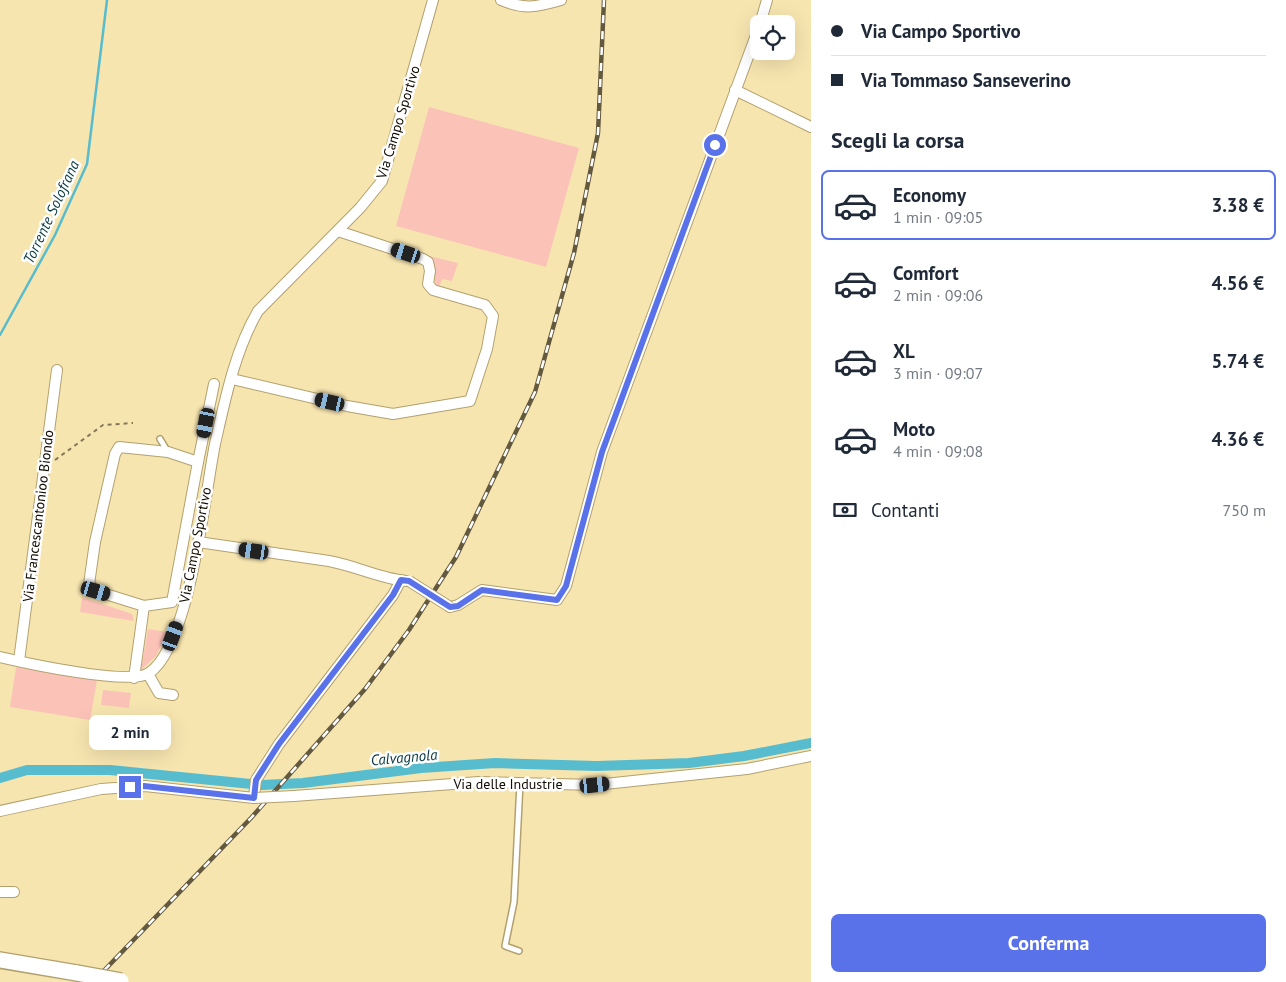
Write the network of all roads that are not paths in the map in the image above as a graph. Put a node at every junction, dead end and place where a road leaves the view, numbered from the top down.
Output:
1 (433, 0) edge
2 (501, 0) edge
3 (561, 0) edge
4 (767, 0) edge
5 (762, 15) edge
6 (750, 49) edge
7 (735, 90) junction
8 (811, 127) edge
9 (338, 231) junction
10 (57, 370) dead end
11 (232, 379) junction
12 (214, 384) dead end
13 (160, 439) dead end
14 (168, 452) junction
15 (198, 462) junction
16 (198, 542) junction
17 (405, 581) junction
18 (144, 606) junction
19 (0, 657) edge
20 (19, 661) junction
21 (148, 674) junction
22 (134, 678) junction
23 (173, 695) dead end
24 (811, 756) edge
25 (520, 783) junction
26 (255, 789) junction
27 (0, 811) edge
28 (0, 892) edge
29 (14, 892) dead end
30 (519, 951) dead end
31 (0, 960) edge
32 (122, 982) edge

1 - 9 street, Via Campo Sportivo
2 - 3 street
4 - 5 street
6 - 7 street
7 - 8 street
7 - 17 street, bridge
9 - 11 street, Via Campo Sportivo
9 - 11 street
10 - 20 street, Via Francescantonioo Biondo
11 - 16 street, Via Campo Sportivo
12 - 15 street
13 - 14 lane
14 - 15 street
14 - 18 street
15 - 18 street
16 - 17 street
16 - 21 street, Via Campo Sportivo
17 - 26 street
18 - 22 street
19 - 20 street
20 - 22 street
21 - 22 street
21 - 23 street
24 - 25 street, Via delle Industrie
25 - 26 street, Via delle Industrie, bridge
25 - 30 lane
26 - 27 street, Via delle Industrie
28 - 29 street
31 - 32 main road, bridge

